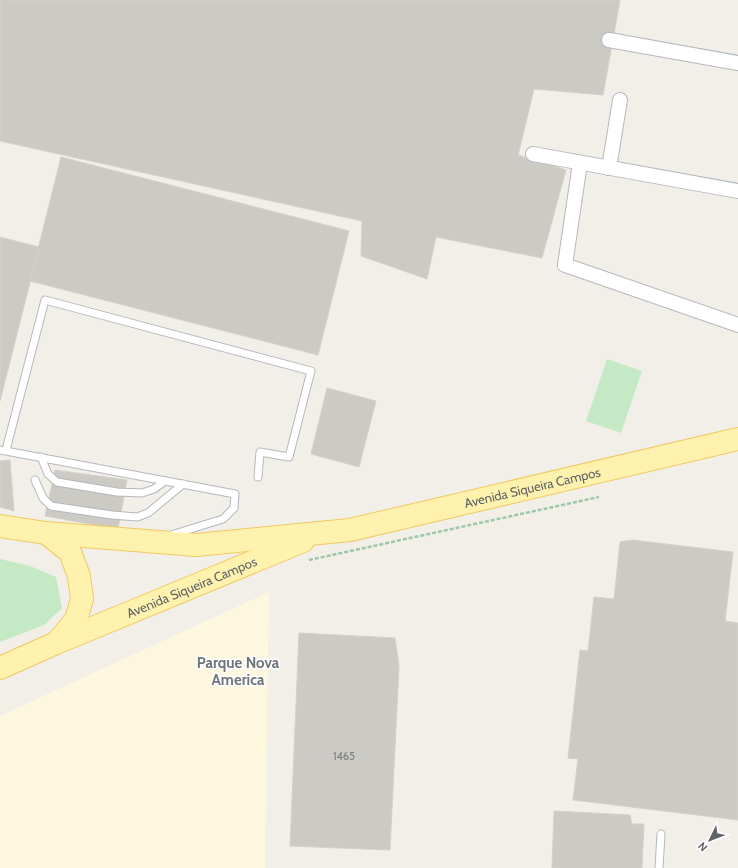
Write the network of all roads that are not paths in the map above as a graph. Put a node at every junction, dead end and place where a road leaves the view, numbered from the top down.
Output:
1 (609, 40) dead end
2 (738, 63) edge
3 (620, 100) dead end
4 (534, 154) dead end
5 (580, 163) junction
6 (609, 168) junction
7 (738, 191) edge
8 (738, 325) edge
9 (738, 439) edge
10 (3, 450) edge
11 (41, 457) junction
12 (258, 477) dead end
13 (35, 480) dead end
14 (165, 481) junction
15 (182, 484) junction
16 (0, 526) edge
17 (326, 532) junction
18 (46, 533) junction
19 (151, 542) junction
20 (56, 643) junction
21 (0, 668) edge
22 (661, 834) dead end
23 (659, 868) edge

1 - 2 street
3 - 6 street
4 - 5 street
5 - 6 street
5 - 8 street
6 - 7 street
9 - 17 main road, Avenida Siqueira Campos
10 - 11 lane
10 - 12 lane
11 - 14 lane
11 - 14 lane
13 - 15 lane
14 - 15 lane
15 - 19 lane
16 - 18 main road, Avenida Siqueira Campos
17 - 19 main road, Avenida Siqueira Campos
17 - 20 main road, Avenida Siqueira Campos
18 - 19 main road, Avenida Siqueira Campos
18 - 20 main road
20 - 21 main road, Avenida Siqueira Campos
22 - 23 lane

